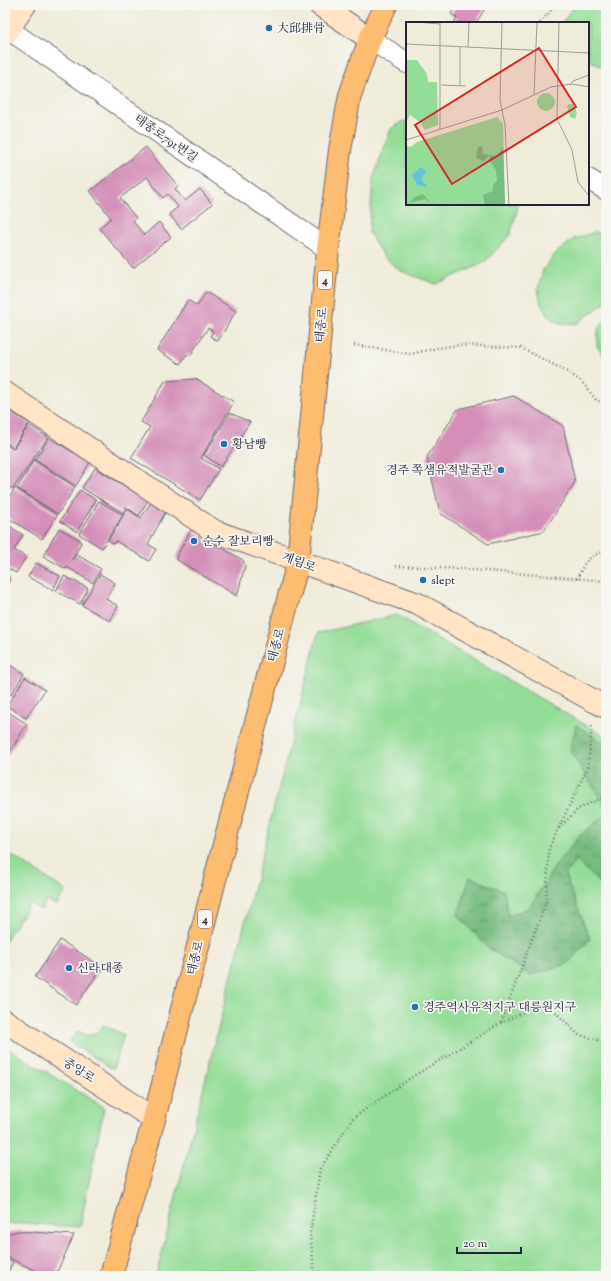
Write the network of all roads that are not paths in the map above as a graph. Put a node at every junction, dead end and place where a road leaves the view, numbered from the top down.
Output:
1 (25, 5) edge
2 (320, 5) edge
3 (386, 5) edge
4 (6, 30) edge
5 (370, 39) junction
6 (406, 62) edge
7 (589, 180) edge
8 (606, 190) edge
9 (328, 249) junction
10 (5, 393) edge
11 (298, 562) junction
12 (600, 704) edge
13 (5, 1021) edge
14 (154, 1118) junction
15 (112, 1276) edge

1 - 4 street
2 - 5 street
3 - 5 main road, 태종로 / 4
4 - 9 street, 태종로791번길
5 - 6 street
5 - 9 main road, 태종로 / 4
7 - 8 street
9 - 11 main road, 태종로 / 4
10 - 11 street, 계림로
11 - 12 street, 계림로
11 - 14 main road, 태종로 / 4
13 - 14 street, 중앙로
14 - 15 main road, 태종로 / 4

